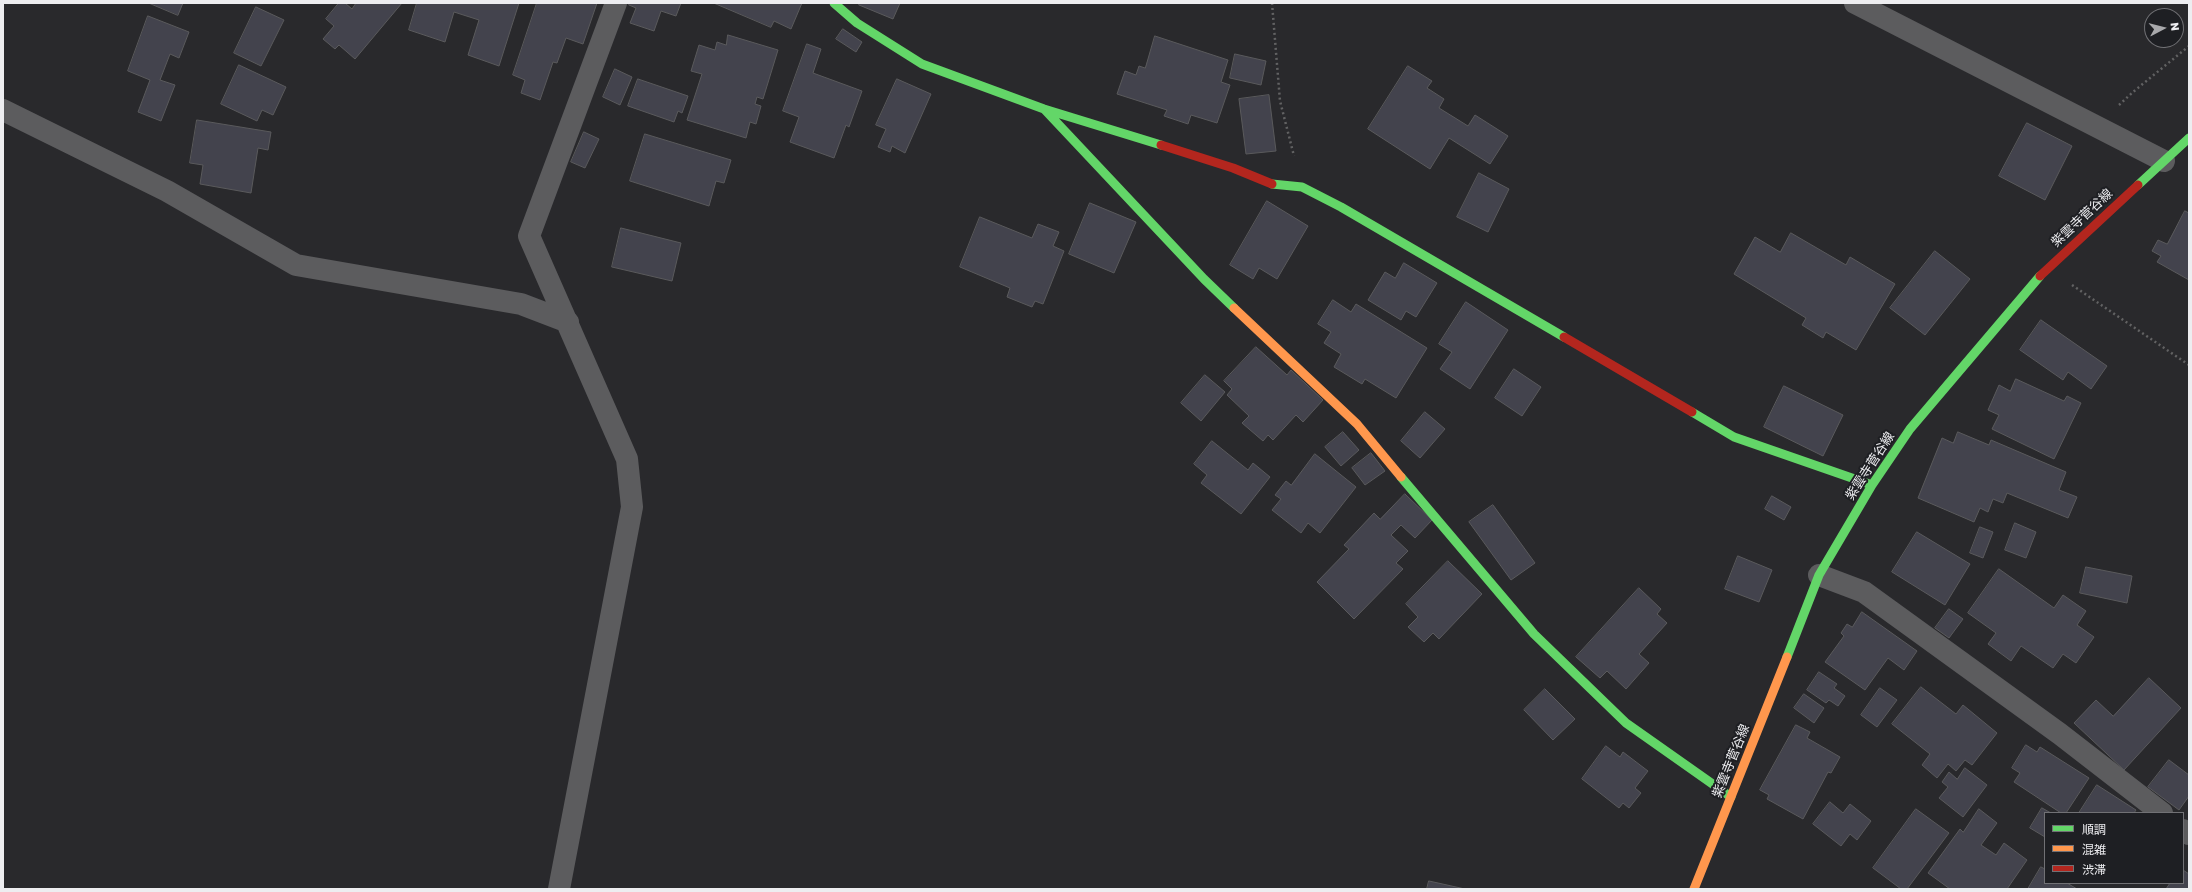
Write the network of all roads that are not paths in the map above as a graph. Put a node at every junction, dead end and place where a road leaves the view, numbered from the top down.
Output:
1 (616, 3) edge
2 (834, 3) edge
3 (1855, 3) edge
4 (1044, 109) junction
5 (3, 110) edge
6 (2189, 138) edge
7 (2164, 161) junction
8 (568, 322) junction
9 (1872, 485) junction
10 (1819, 575) junction
11 (1731, 797) junction
12 (2161, 812) edge
13 (559, 889) edge
14 (1694, 889) edge

1 - 8 street
2 - 4 street
3 - 7 street
4 - 9 street
4 - 11 street
5 - 8 street
6 - 7 street, 紫雲寺菅谷線
7 - 9 street, 紫雲寺菅谷線
8 - 13 street
9 - 10 street, 紫雲寺菅谷線
10 - 11 street, 紫雲寺菅谷線
10 - 12 street
11 - 14 street, 紫雲寺菅谷線

